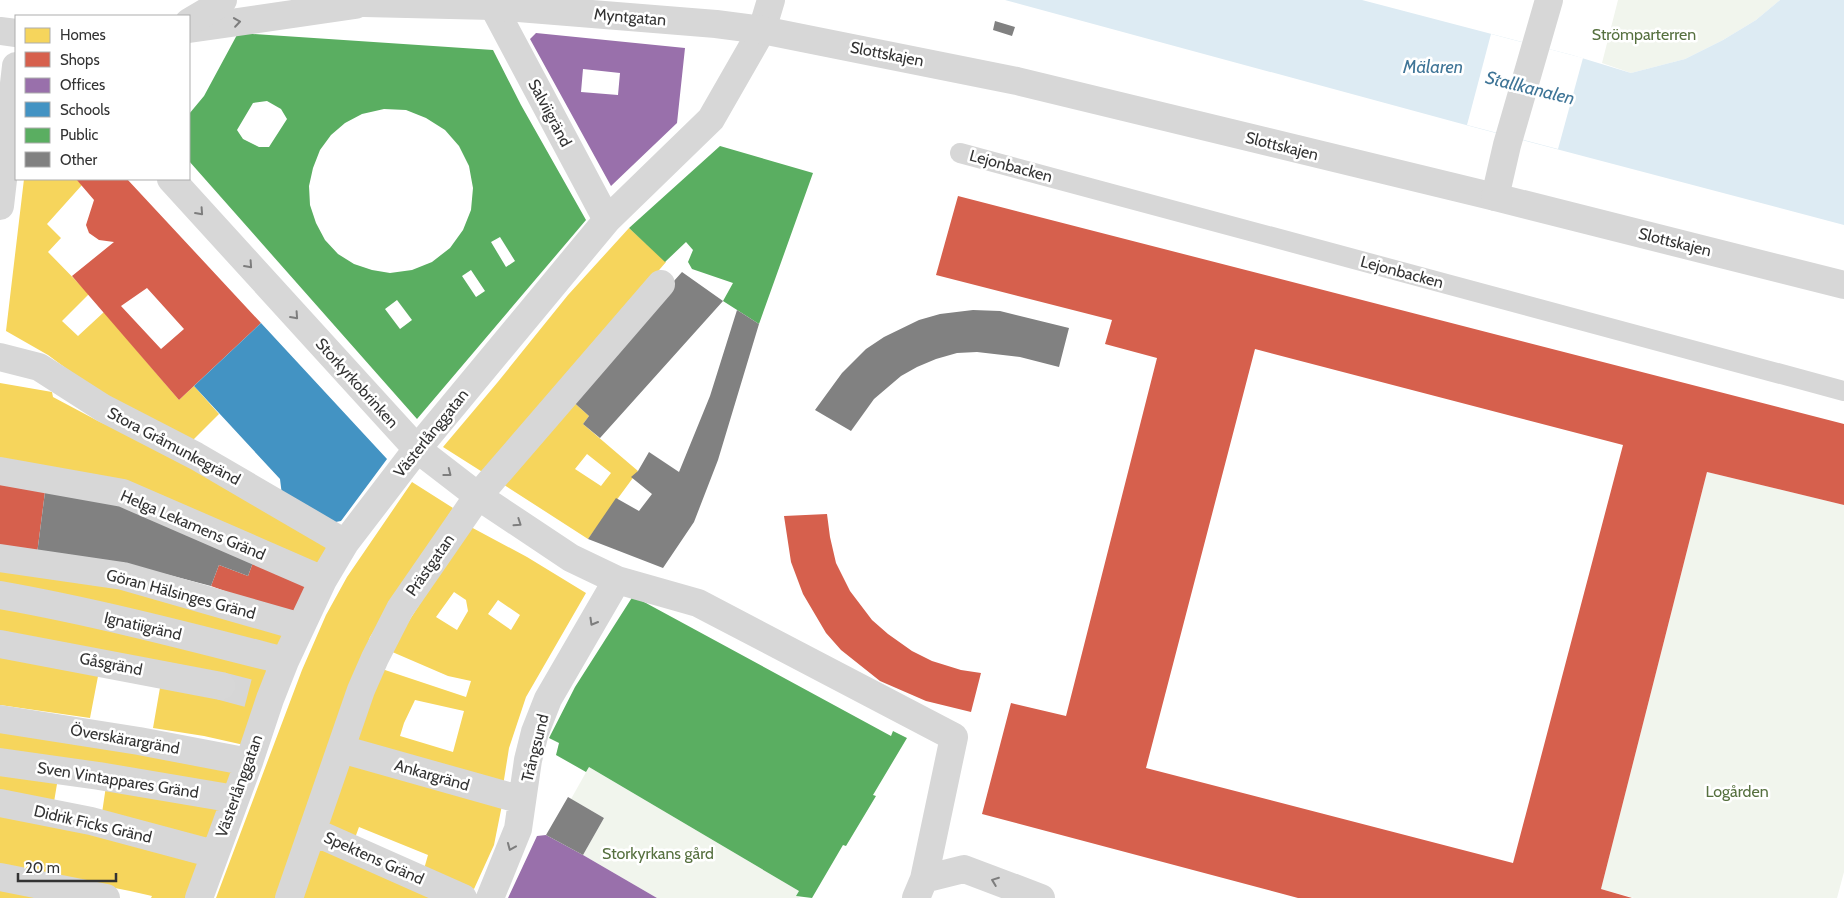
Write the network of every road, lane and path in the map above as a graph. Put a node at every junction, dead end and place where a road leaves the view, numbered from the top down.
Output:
1 (223, 0) edge
2 (335, 0) edge
3 (771, 0) edge
4 (1549, 0) edge
5 (364, 3) junction
6 (493, 6) junction
7 (190, 21) edge
8 (716, 24) joint
9 (190, 29) edge
10 (0, 30) edge
11 (762, 30) junction
12 (15, 32) edge
13 (15, 75) edge
14 (960, 152) dead end
15 (172, 180) edge
16 (1495, 197) junction
17 (0, 206) edge
18 (607, 220) junction
19 (661, 284) dead end
20 (1844, 285) edge
21 (0, 357) edge
22 (1844, 391) edge
23 (417, 449) junction
24 (0, 471) edge
25 (478, 496) junction
26 (345, 543) junction
27 (0, 558) edge
28 (324, 580) junction
29 (617, 580) junction
30 (0, 595) edge
31 (301, 627) junction
32 (0, 644) edge
33 (285, 661) junction
34 (222, 686) tunnel mouth
35 (0, 719) edge
36 (341, 750) junction
37 (0, 762) edge
38 (250, 762) junction
39 (235, 799) junction
40 (522, 800) junction
41 (0, 803) edge
42 (312, 831) junction
43 (214, 854) junction
44 (0, 877) edge
45 (920, 889) edge
46 (106, 898) edge
47 (199, 898) edge
48 (289, 898) edge
49 (463, 898) edge
50 (490, 898) edge
51 (1041, 898) edge

1 - 7 street
2 - 5 street, Myntgatan
3 - 11 street, Västerlånggatan
4 - 16 street
5 - 6 street, Myntgatan
9 -> 5 street, Myntgatan
6 - 8 street, Myntgatan
6 - 18 street, Salviigränd
8 - 11 street, Slottskajen
10 - 12 street
11 - 16 street, Slottskajen
11 - 18 street, Västerlånggatan
13 - 17 street
14 - 22 lane, Lejonbacken
15 -> 23 street, Storkyrkobrinken
16 - 20 street, Slottskajen
18 - 23 street, Västerlånggatan
19 - 25 street, Prästgatan
21 - 26 street, Stora Gråmunkegränd
23 -> 25 street, Storkyrkobrinken
23 - 26 street, Västerlånggatan
24 - 28 street, Helga Lekamens Gränd
25 -> 29 street, Storkyrkobrinken
25 - 36 street, Prästgatan
26 - 28 street, Västerlånggatan
27 - 31 street, Göran Hälsinges Gränd
28 - 31 street, Västerlånggatan
29 -> 40 street, Trångsund
29 - 45 street, Storkyrkobrinken
30 - 33 street, Ignatiigränd
31 - 33 street, Västerlånggatan
32 - 34 street, Gåsgränd
33 - 38 street, Västerlånggatan
35 - 38 street, Överskärargränd
36 - 40 street, Ankargränd
36 - 42 street, Prästgatan
37 - 39 street, Sven Vintappares Gränd
38 - 39 street, Västerlånggatan
39 - 43 street, Västerlånggatan
40 -> 50 street, Trångsund
41 - 43 street, Didrik Ficks Gränd
42 - 48 street, Prästgatan
42 - 49 street, Spektens Gränd
43 - 47 street, Västerlånggatan
44 - 46 street
51 -> 45 street

